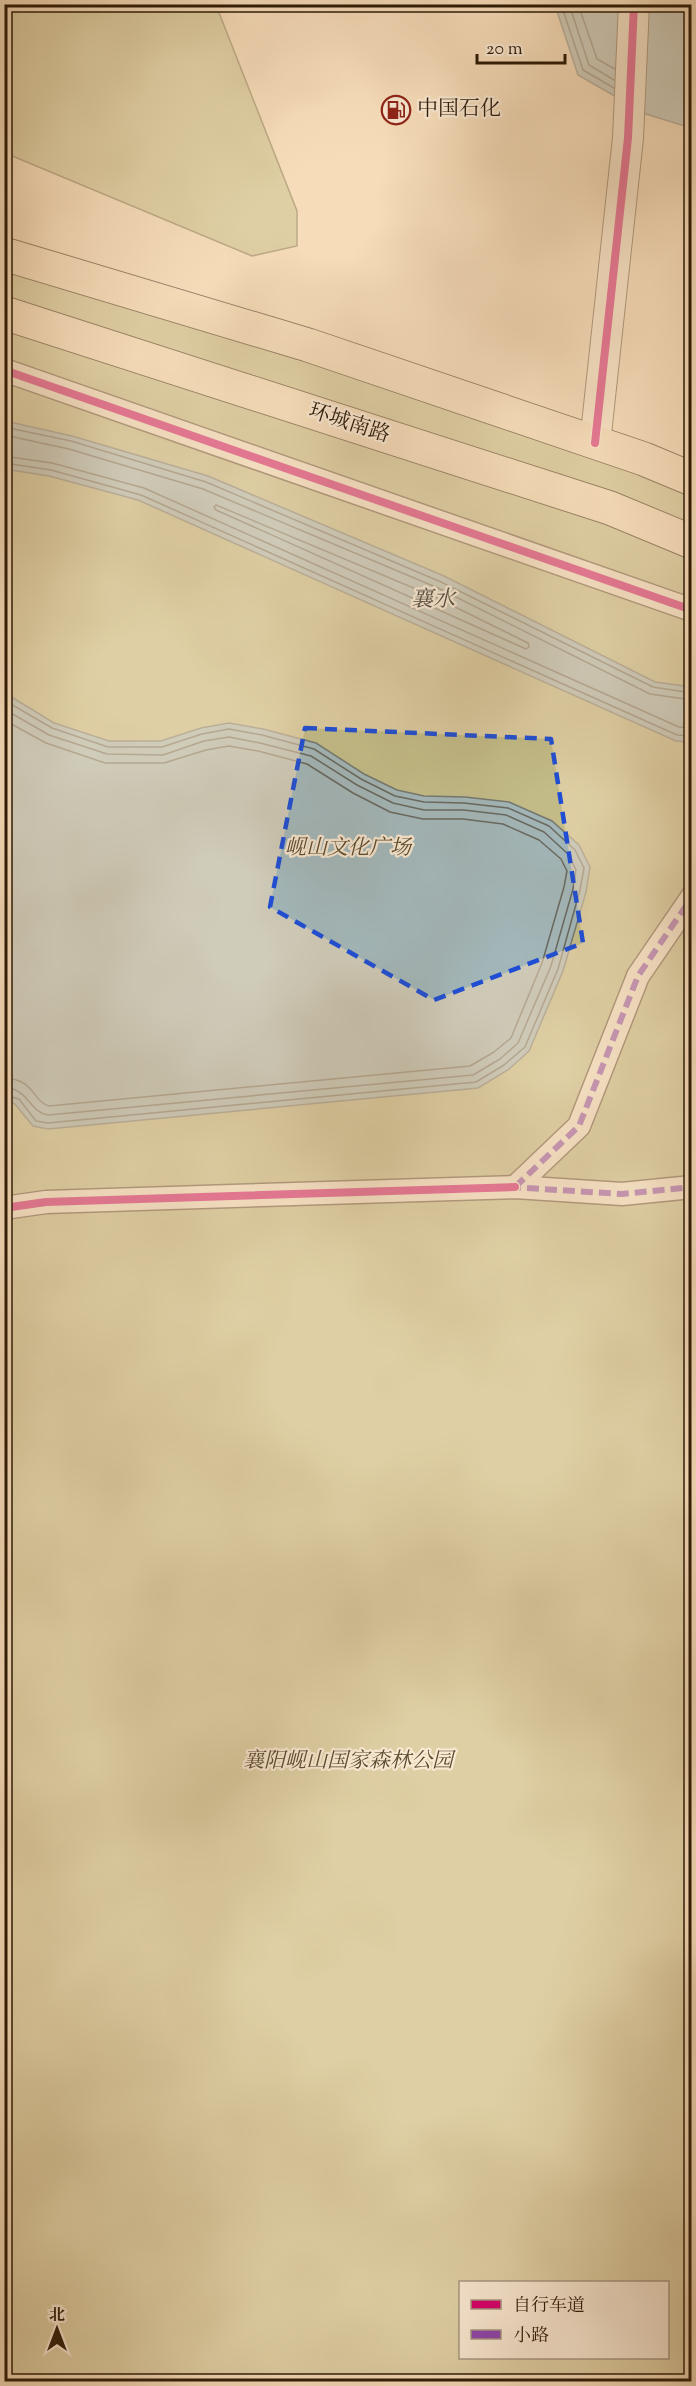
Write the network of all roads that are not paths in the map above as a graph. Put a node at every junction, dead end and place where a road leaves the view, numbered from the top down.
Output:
1 (634, 4) edge
2 (4, 254) edge
3 (4, 313) edge
4 (4, 370) edge
5 (595, 444) junction
6 (692, 479) edge
7 (692, 542) edge
8 (692, 610) edge
9 (692, 897) edge
10 (515, 1187) junction
11 (692, 1187) edge
12 (4, 1208) edge

1 - 5 street
2 - 5 highway
3 - 7 highway, 环城南路
4 - 8 street
5 - 6 highway
9 - 10 street
10 - 11 street
10 - 12 street

